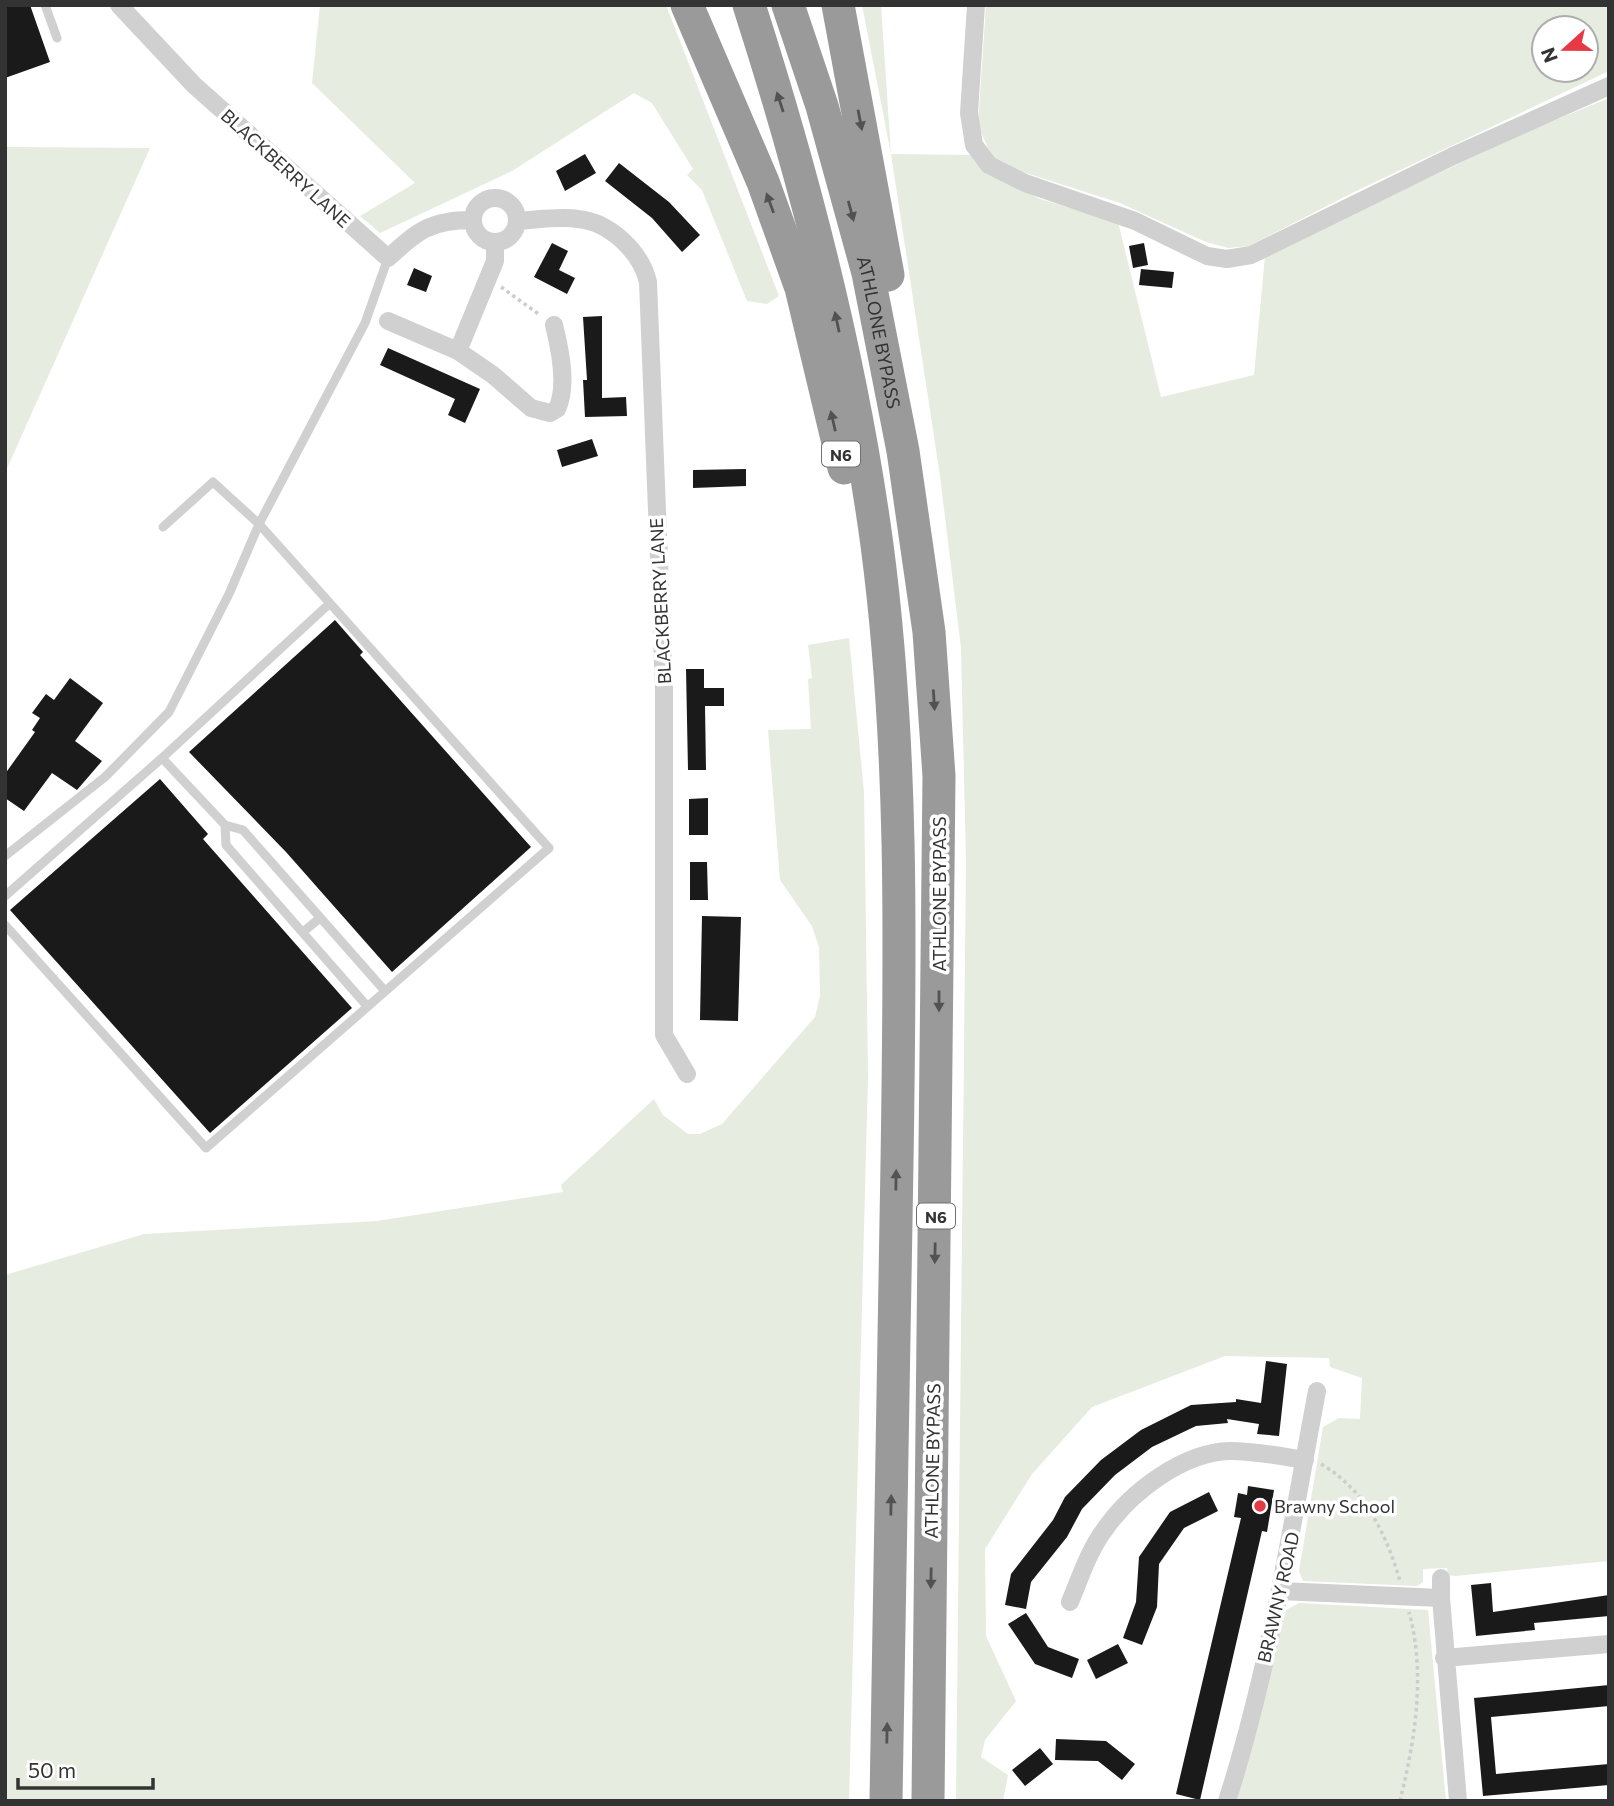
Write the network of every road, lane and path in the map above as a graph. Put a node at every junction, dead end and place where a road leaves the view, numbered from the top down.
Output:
1 (46, 5) edge
2 (119, 5) edge
3 (687, 5) edge
4 (749, 5) edge
5 (788, 5) edge
6 (838, 5) edge
7 (976, 5) edge
8 (57, 37) dead end
9 (1609, 86) edge
10 (472, 220) junction
11 (517, 221) junction
12 (495, 242) junction
13 (387, 258) junction
14 (488, 277) junction
15 (388, 321) dead end
16 (554, 325) joint
17 (458, 351) junction
18 (260, 524) junction
19 (163, 527) dead end
20 (329, 604) junction
21 (929, 632) junction
22 (162, 758) junction
23 (225, 825) junction
24 (5, 856) edge
25 (5, 896) edge
26 (320, 918) junction
27 (5, 925) edge
28 (900, 925) junction
29 (303, 933) junction
30 (385, 991) junction
31 (368, 1006) junction
32 (687, 1074) dead end
33 (1317, 1391) dead end
34 (1305, 1460) junction
35 (1441, 1578) dead end
36 (1280, 1591) junction
37 (1441, 1598) junction
38 (1405, 1599) junction
39 (1070, 1602) dead end
40 (1609, 1644) edge
41 (1444, 1658) junction
42 (886, 1801) edge
43 (928, 1801) edge
44 (1227, 1801) edge
45 (1400, 1801) edge
46 (1458, 1801) edge

1 - 8 lane
2 - 13 street, BLACKBERRY LANE
28 -> 3 highway, N6
28 -> 4 highway, N6
5 -> 21 highway, ATHLONE BYPASS / N6
6 -> 21 highway, N6
7 - 9 street
10 - 11 street
10 - 12 street
10 - 13 street
11 - 12 street
11 - 32 street, BLACKBERRY LANE
12 - 14 street
13 - 18 lane
14 - 16 path
14 - 17 street
15 - 17 street
16 - 17 street
18 - 19 lane
18 - 20 lane
18 - 24 lane
20 - 22 lane
20 - 30 lane
21 -> 43 highway, ATHLONE BYPASS / N6
22 - 23 lane
22 - 25 lane
23 - 26 lane
23 - 29 lane
26 - 29 lane
26 - 30 lane
27 - 31 lane
42 -> 28 highway, N6
29 - 31 lane
30 - 31 lane
33 - 34 street, BRAWNY ROAD
34 - 36 street, BRAWNY ROAD
34 - 38 path
34 - 39 street
35 - 37 street
36 - 38 street
36 - 44 street, BRAWNY ROAD
37 - 38 street
37 - 41 street
38 - 45 path
40 - 41 street
41 - 46 street

